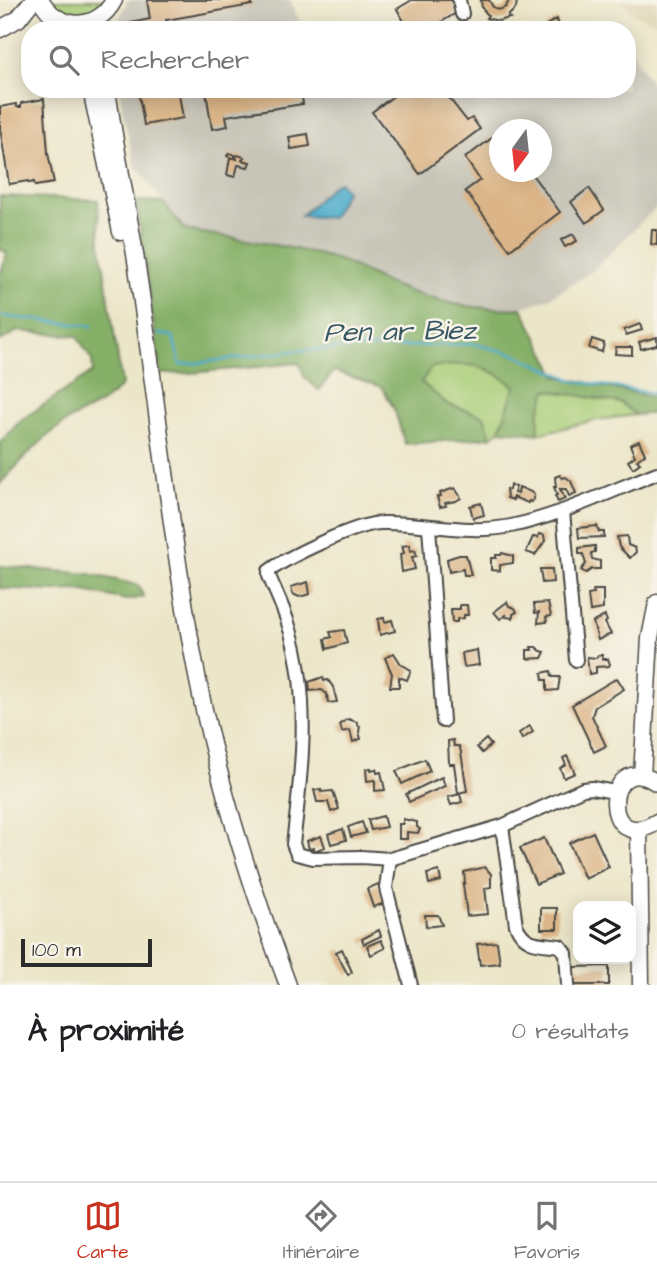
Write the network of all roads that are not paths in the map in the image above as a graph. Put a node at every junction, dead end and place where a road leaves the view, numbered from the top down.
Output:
1 (33, 0) edge
2 (41, 0) edge
3 (114, 0) edge
4 (458, 0) edge
5 (462, 14) dead end
6 (18, 19) junction
7 (42, 21) edge
8 (63, 21) edge
9 (102, 21) edge
10 (0, 29) edge
11 (93, 98) edge
12 (109, 98) edge
13 (148, 347) junction
14 (657, 473) edge
15 (563, 511) junction
16 (429, 527) junction
17 (657, 603) edge
18 (576, 660) dead end
19 (443, 721) dead end
20 (650, 779) edge
21 (615, 792) junction
22 (657, 822) edge
23 (502, 826) junction
24 (639, 829) junction
25 (390, 859) junction
26 (288, 985) edge
27 (411, 985) edge
28 (568, 985) edge
29 (641, 985) edge

1 - 6 main road
2 - 8 main road
3 - 9 main road
4 - 5 street
6 - 7 main road
6 - 10 main road
11 - 13 main road
12 - 13 main road
13 - 26 main road
14 - 15 street
15 - 16 street
15 - 18 street
16 - 19 street
16 - 25 street
17 - 20 main road
20 - 21 main road
21 - 23 street
21 - 24 main road
22 - 24 main road
23 - 25 street
23 - 28 street
24 - 29 main road
25 - 27 street

